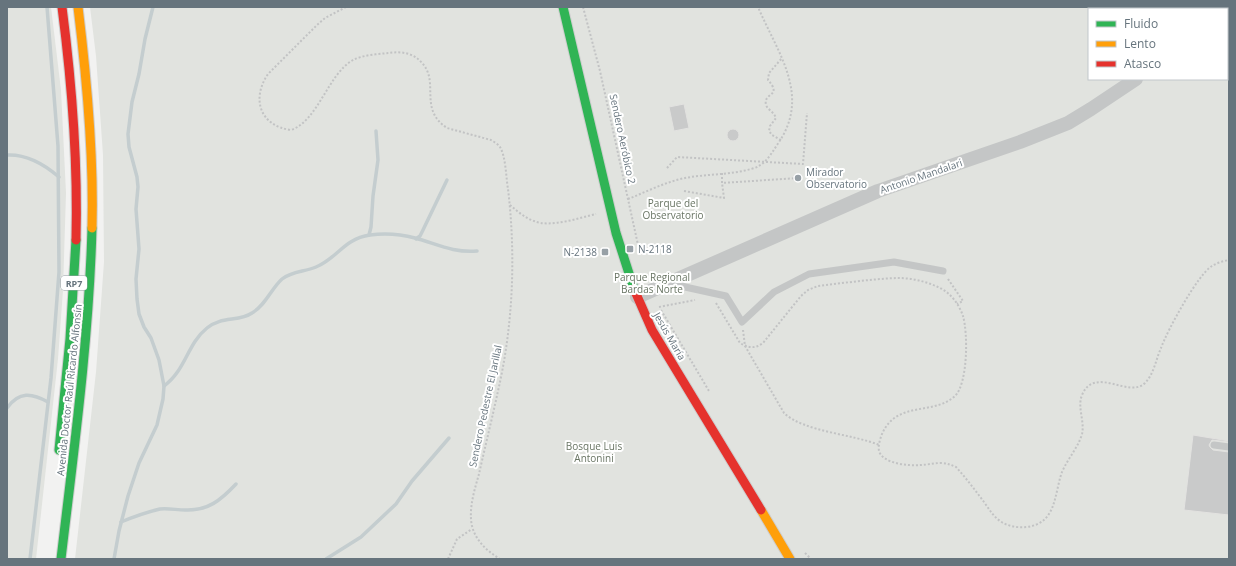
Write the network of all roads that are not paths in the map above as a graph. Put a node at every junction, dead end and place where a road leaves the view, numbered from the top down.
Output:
1 (62, 7) edge
2 (78, 7) edge
3 (563, 7) edge
4 (1134, 80) edge
5 (943, 271) road end
6 (670, 282) junction
7 (637, 297) junction
8 (1214, 445) dead end
9 (1229, 447) edge
10 (57, 461) dead end
11 (64, 530) junction
12 (61, 559) edge
13 (65, 559) edge
14 (790, 559) edge

1 - 10 main road, Avenida Doctor Raúl Ricardo Alfonsín / RP7
2 - 11 main road, Avenida Doctor Raúl Ricardo Alfonsín / RP7
3 - 7 main road, Jesús María
4 - 6 street, Antonio Mandalari
5 - 6 lane
6 - 7 street, Antonio Mandalari
7 - 14 main road, Jesús María
8 - 9 lane
11 - 12 main road, Avenida Doctor Raúl Ricardo Alfonsín / RP7
11 - 13 main road

